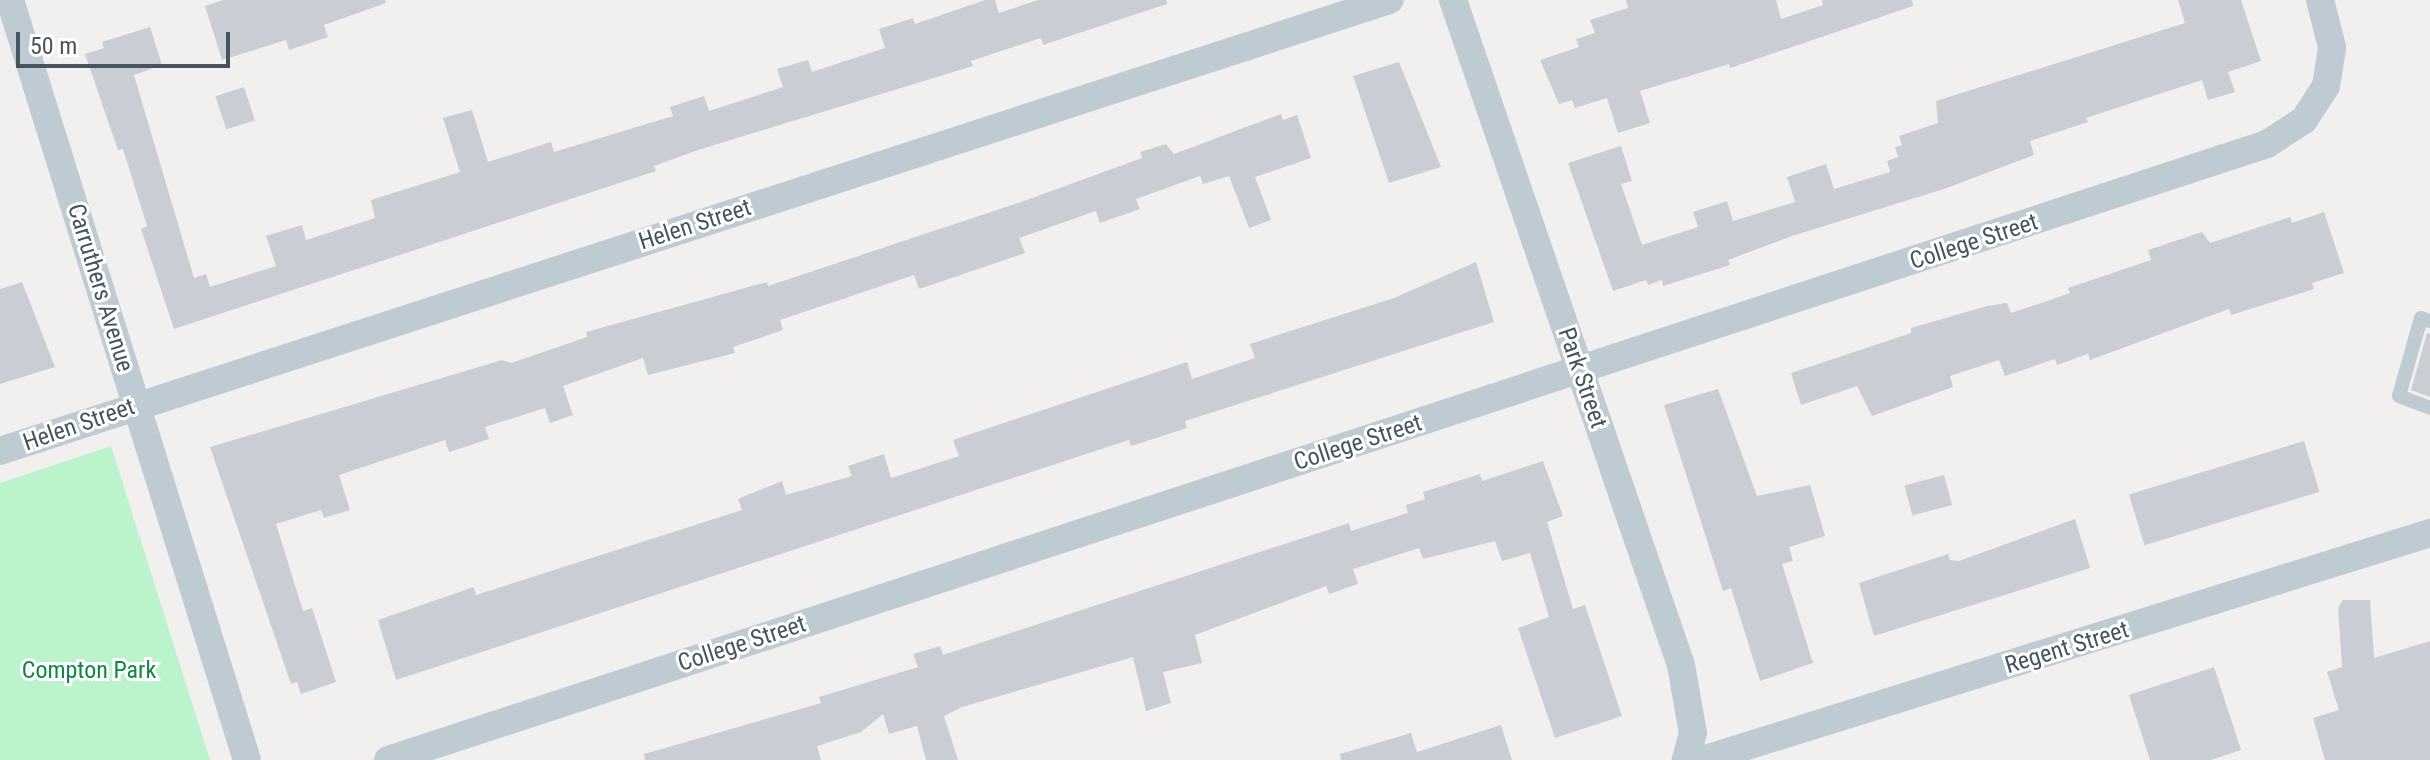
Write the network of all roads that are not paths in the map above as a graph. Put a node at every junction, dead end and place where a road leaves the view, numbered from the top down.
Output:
1 (1390, 0) edge
2 (1453, 0) edge
3 (2320, 0) edge
4 (15, 5) edge
5 (2430, 321) edge
6 (1580, 372) junction
7 (137, 405) junction
8 (2430, 408) edge
9 (0, 451) edge
10 (2430, 533) edge
11 (247, 760) edge
12 (388, 760) edge
13 (1686, 760) edge
14 (1702, 760) edge

1 - 7 street, Helen Street
2 - 6 street, Park Street
3 - 6 street, College Street
4 - 7 street, Carruthers Avenue
5 - 8 lane
6 - 12 street, College Street
6 - 13 street, Park Street
7 - 9 street, Helen Street
7 - 11 street, Carruthers Avenue
10 - 14 street, Regent Street

